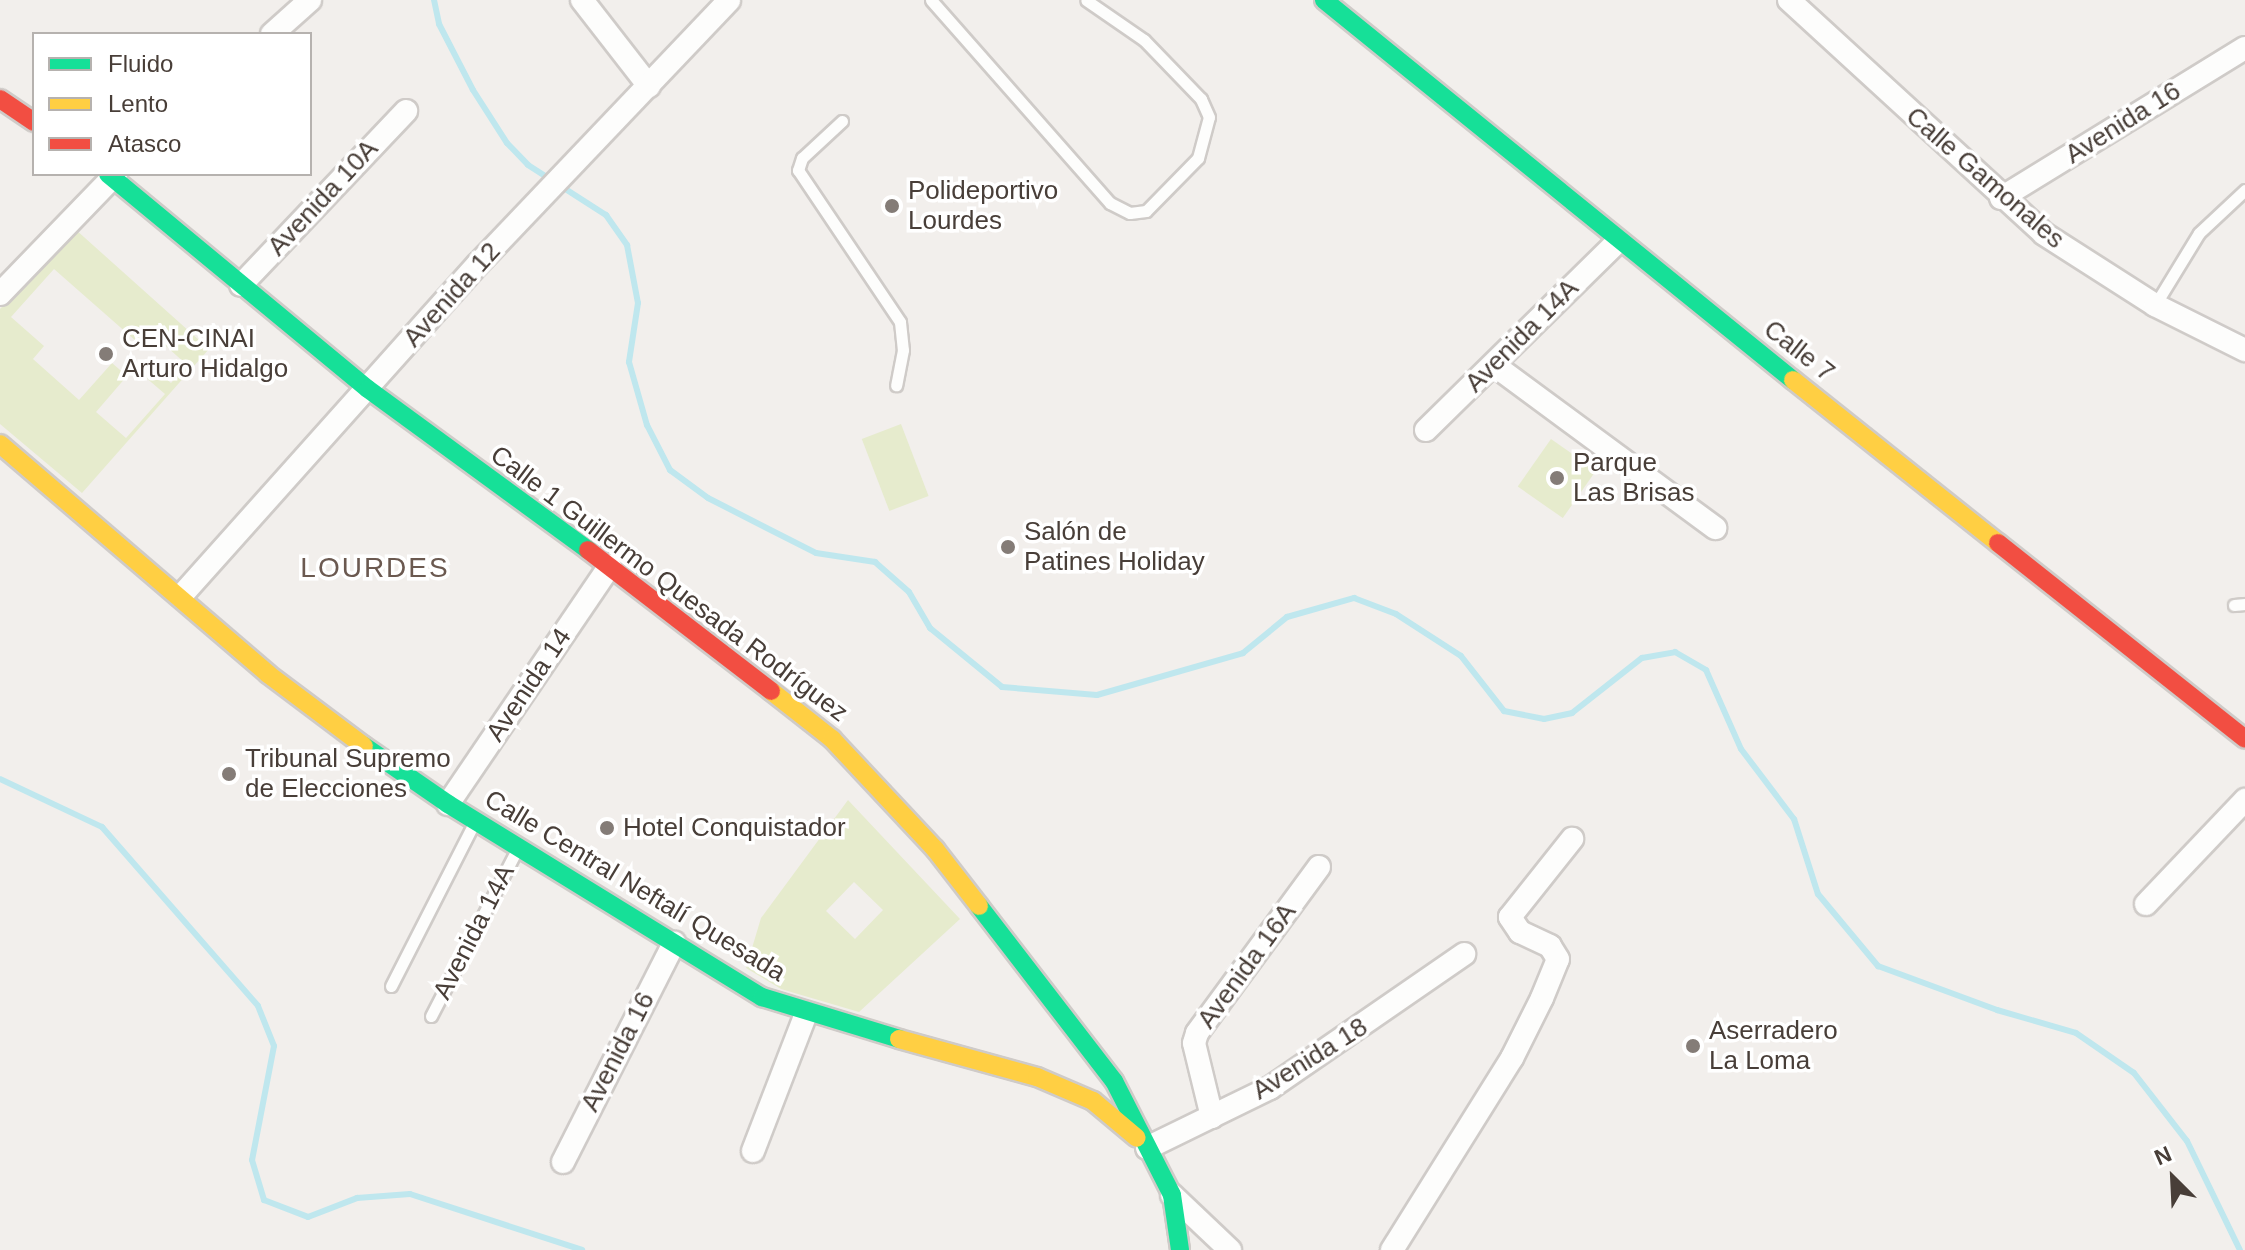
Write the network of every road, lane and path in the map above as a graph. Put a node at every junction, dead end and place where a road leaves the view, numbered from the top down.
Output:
1 (310, 0) edge
2 (582, 0) edge
3 (729, 0) edge
4 (931, 0) edge
5 (1086, 0) edge
6 (1324, 0) edge
7 (1789, 0) edge
8 (274, 32) edge
9 (2245, 48) edge
10 (649, 86) junction
11 (0, 99) edge
12 (406, 111) dead end
13 (32, 121) edge
14 (842, 121) dead end
15 (111, 176) edge
16 (113, 176) edge
17 (2245, 190) edge
18 (2001, 198) junction
19 (1618, 241) junction
20 (241, 285) junction
21 (0, 294) edge
22 (2155, 305) junction
23 (2245, 350) edge
24 (1494, 365) junction
25 (896, 385) dead end
26 (368, 389) junction
27 (1426, 430) dead end
28 (0, 444) edge
29 (1715, 528) dead end
30 (610, 566) junction
31 (181, 596) junction
32 (2245, 739) edge
33 (2245, 800) edge
34 (448, 804) junction
35 (475, 821) junction
36 (1572, 839) dead end
37 (518, 847) junction
38 (1319, 867) dead end
39 (2146, 904) dead end
40 (674, 943) junction
41 (1464, 954) dead end
42 (391, 986) dead end
43 (806, 1014) junction
44 (431, 1016) dead end
45 (1072, 1028) junction
46 (1037, 1077) junction
47 (1212, 1117) junction
48 (1147, 1148) junction
49 (753, 1151) dead end
50 (563, 1162) dead end
51 (1172, 1195) junction
52 (1180, 1250) edge
53 (1230, 1250) edge
54 (1392, 1250) edge

1 - 8 street
2 - 10 street
3 - 10 street, Avenida 12
4 - 5 lane
6 - 19 main road, Calle 7
7 - 18 street, Calle Gamonales
9 - 18 street, Avenida 16
10 - 26 street, Avenida 12
11 - 13 main road
12 - 20 street, Avenida 10A
14 - 25 lane
15 - 21 street
16 - 20 main road, Calle 1 Guillermo Quesada Rodríguez
17 - 22 lane
18 - 22 street, Calle Gamonales
19 - 24 street, Avenida 14A
19 - 32 main road, Calle 7
20 - 26 main road, Calle 1 Guillermo Quesada Rodríguez
22 - 23 street, Calle Gamonales
24 - 27 street, Avenida 14A
24 - 29 street
26 - 30 main road, Calle 1 Guillermo Quesada Rodríguez
26 - 31 street, Avenida 12
28 - 31 main road, Calle Central Neftalí Quesada
30 - 34 street, Avenida 14
30 - 45 main road, Calle 1 Guillermo Quesada Rodríguez
31 - 34 main road, Calle Central Neftalí Quesada
33 - 39 street
34 - 35 main road, Calle Central Neftalí Quesada
35 - 37 main road, Calle Central Neftalí Quesada
35 - 42 lane
36 - 54 street
37 - 40 main road, Calle Central Neftalí Quesada
37 - 44 lane, Avenida 14A
38 - 47 street, Avenida 16A
40 - 43 main road, Calle Central Neftalí Quesada
40 - 50 street, Avenida 16
41 - 47 street, Avenida 18
43 - 46 main road, Calle Central Neftalí Quesada
43 - 49 street
45 - 46 main road
45 - 48 main road, Calle 1 Guillermo Quesada Rodríguez
46 - 48 main road, Calle Central Neftalí Quesada
47 - 48 street, Avenida 18
48 - 51 main road, Calle 1 Guillermo Quesada Rodríguez
51 - 52 main road, Calle 1 Guillermo Quesada Rodríguez
51 - 53 street

